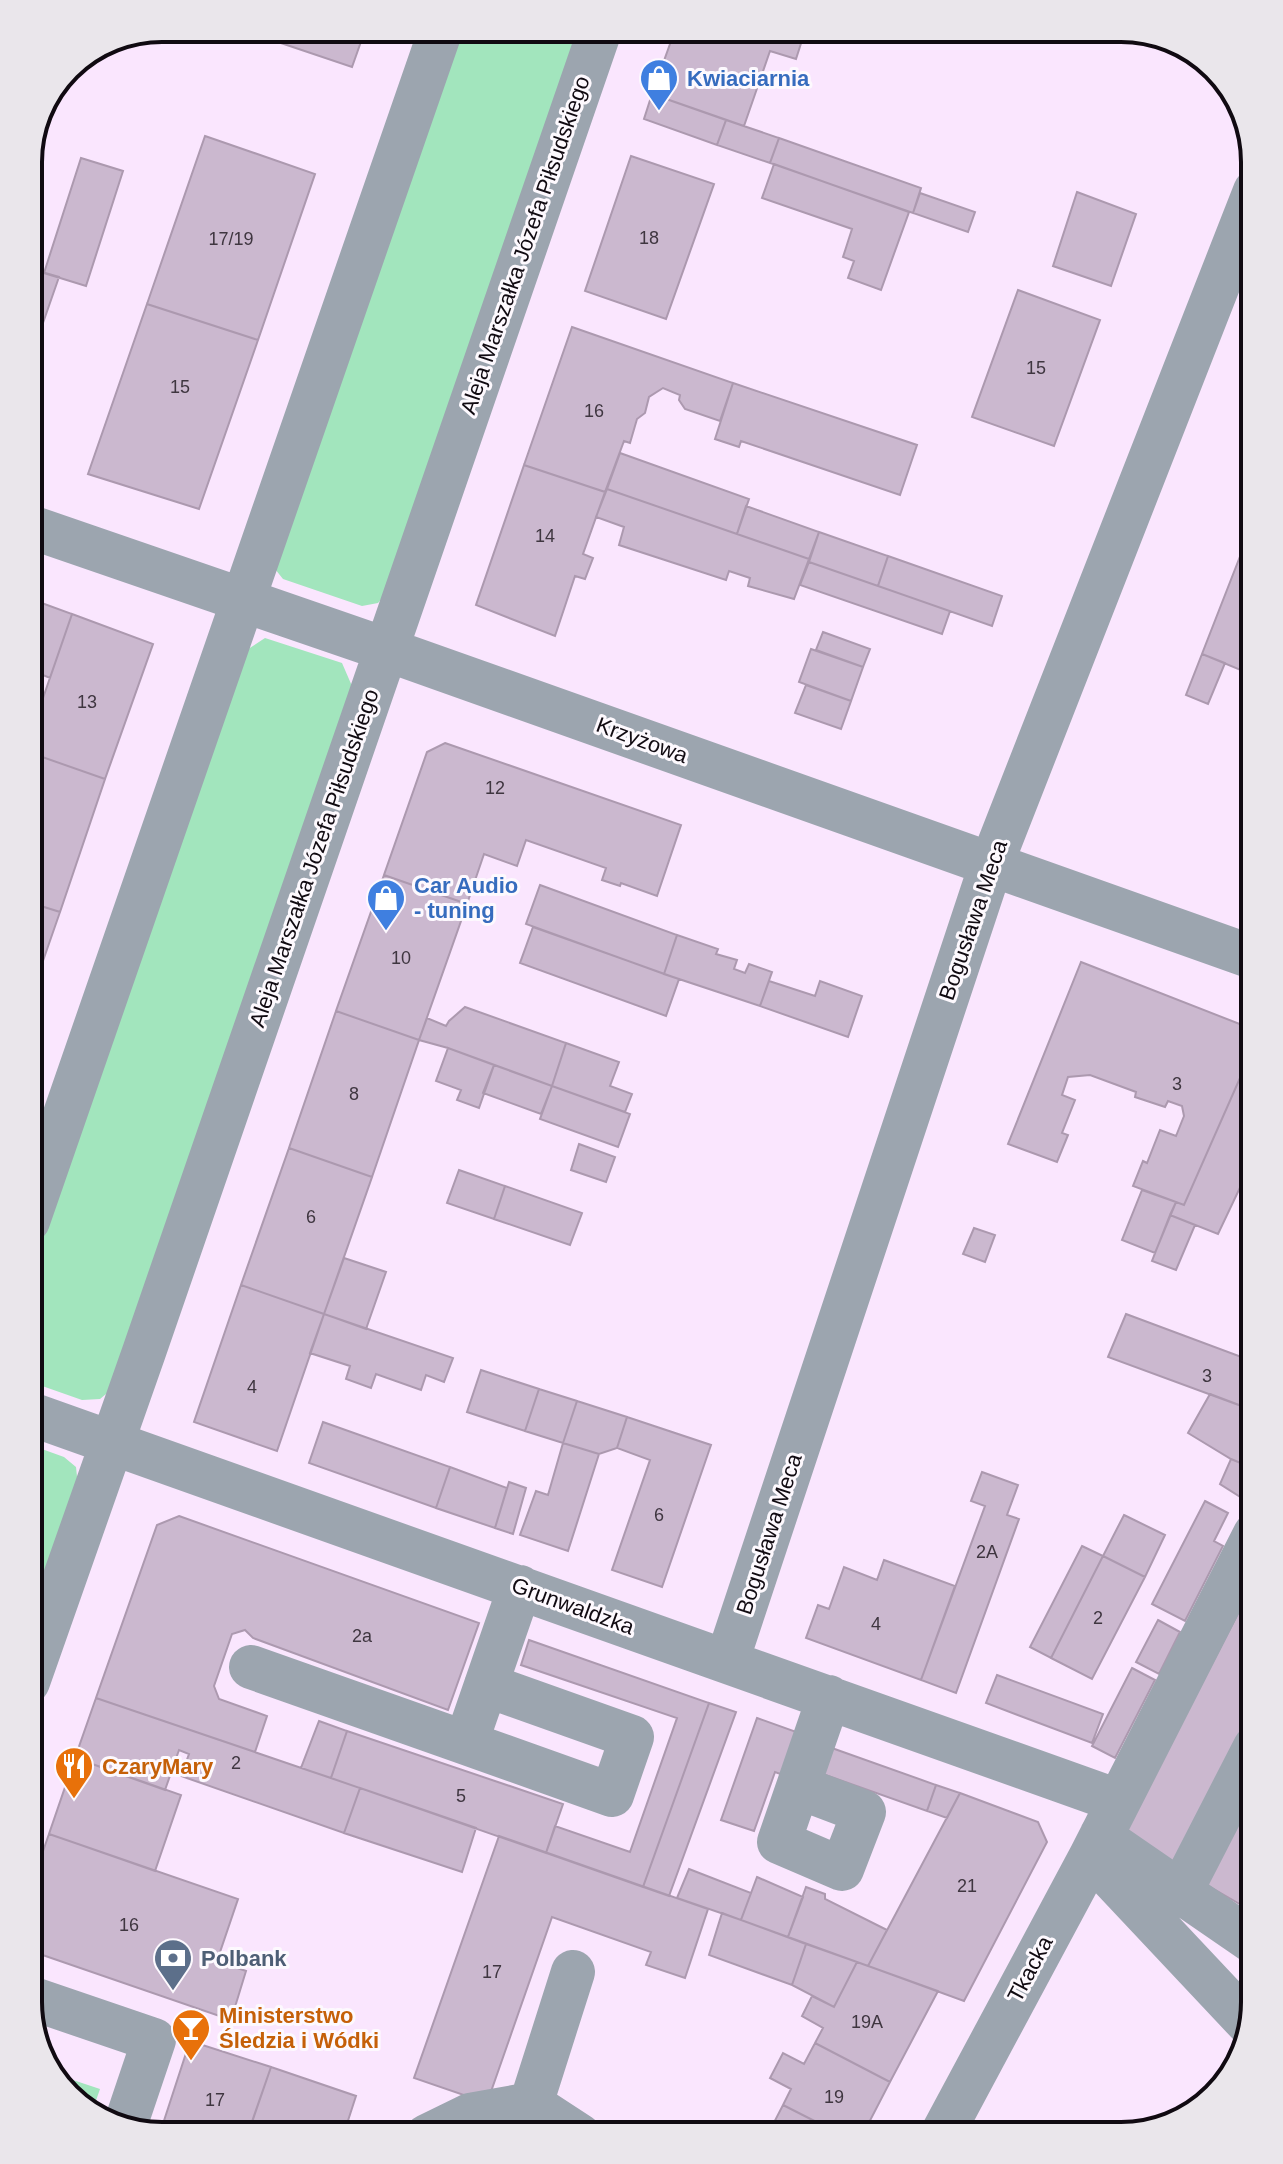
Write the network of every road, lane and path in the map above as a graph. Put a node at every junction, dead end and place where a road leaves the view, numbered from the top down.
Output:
1 (437, 42) edge
2 (596, 42) edge
3 (1241, 227) edge
4 (42, 531) edge
5 (243, 601) junction
6 (385, 649) junction
7 (991, 865) junction
8 (1241, 953) edge
9 (42, 1181) edge
10 (42, 1418) edge
11 (112, 1442) junction
12 (520, 1587) junction
13 (1241, 1590) edge
14 (42, 1642) edge
15 (727, 1661) junction
16 (251, 1667) dead end
17 (486, 1685) junction
18 (829, 1697) junction
19 (466, 1743) junction
20 (1241, 1774) edge
21 (798, 1787) dead end
22 (1104, 1830) junction
23 (1180, 1893) junction
24 (1241, 1933) edge
25 (573, 1972) dead end
26 (42, 2002) edge
27 (1240, 2012) edge
28 (531, 2104) junction
29 (128, 2117) edge
30 (456, 2122) edge
31 (559, 2122) edge
32 (948, 2122) edge

1 - 5 street
2 - 6 street, Aleja Marszałka Józefa Piłsudskiego
3 - 7 street, Bogusława Meca
4 - 5 street, Krzyżowa
5 - 6 street, Krzyżowa
5 - 9 street
6 - 7 street, Krzyżowa
6 - 11 street, Aleja Marszałka Józefa Piłsudskiego
7 - 8 street, Krzyżowa
7 - 15 street, Bogusława Meca
10 - 11 street, Grunwaldzka
11 - 12 street, Grunwaldzka
11 - 14 street, Aleja Marszałka Józefa Piłsudskiego
12 - 15 street, Grunwaldzka
12 - 17 street
13 - 22 street, Tkacka
15 - 18 street, Grunwaldzka
16 - 19 street
17 - 19 street
17 - 19 street
18 - 21 street
18 - 22 street, Grunwaldzka
20 - 23 street
22 - 23 street
22 - 27 street
22 - 32 street, Tkacka
23 - 24 street
25 - 28 street
26 - 29 street
28 - 30 street
28 - 31 street

